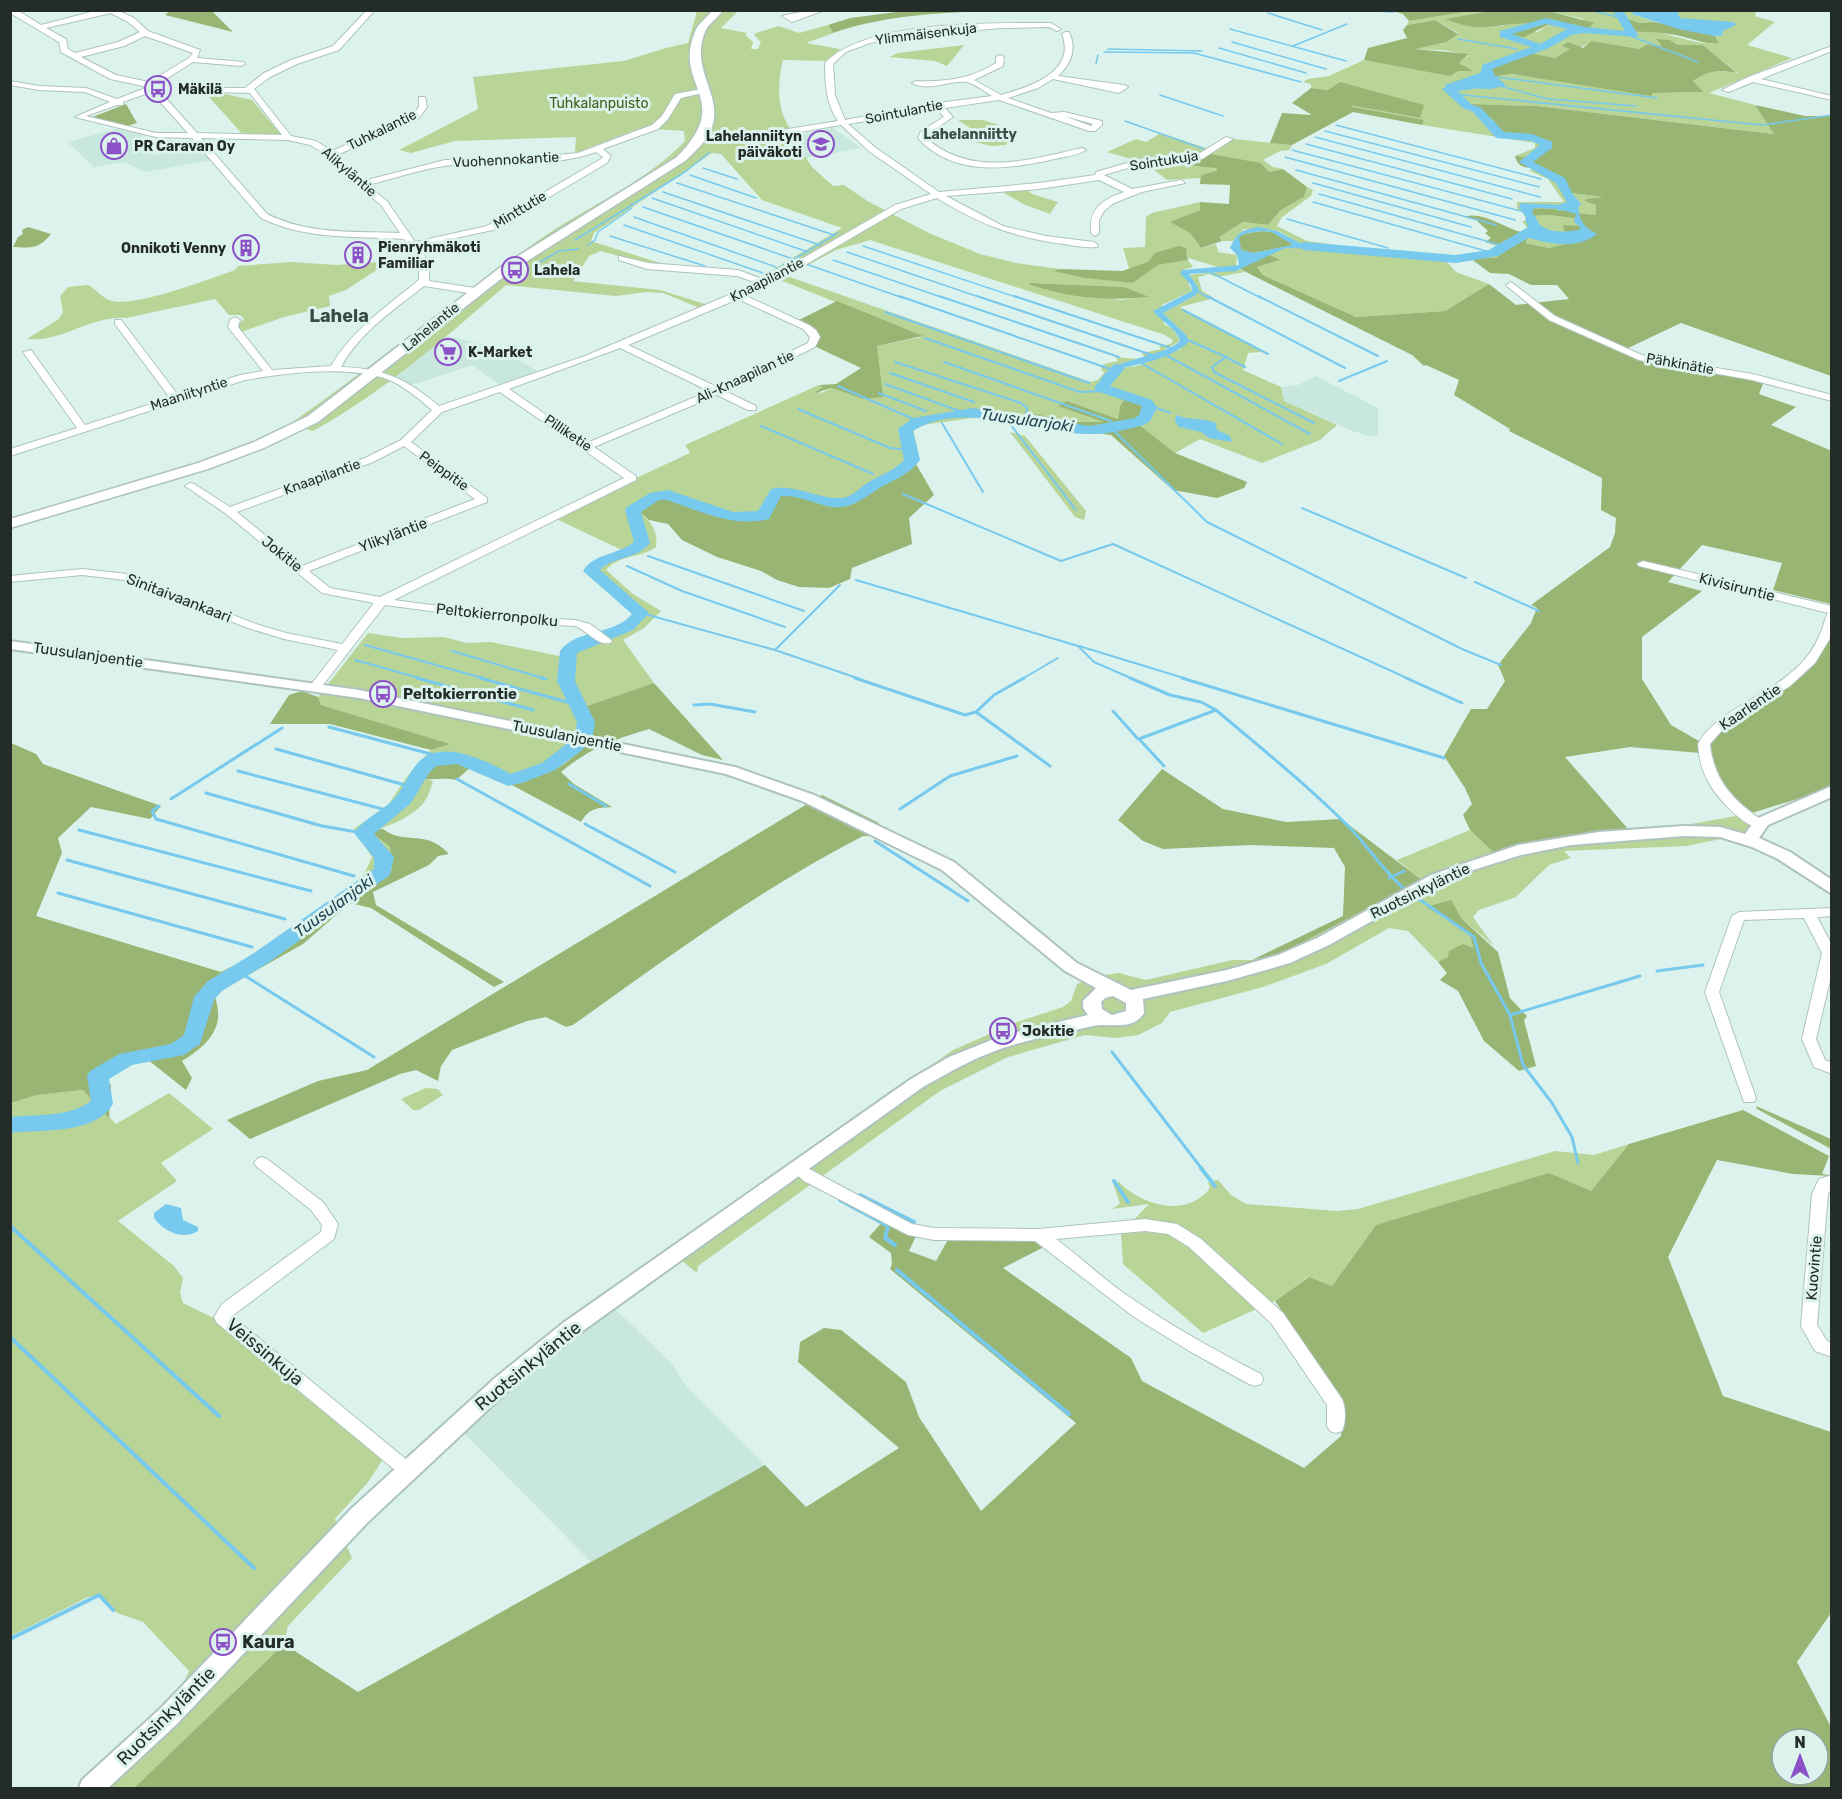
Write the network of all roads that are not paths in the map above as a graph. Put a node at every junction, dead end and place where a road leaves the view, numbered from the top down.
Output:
1 (11, 10) edge
2 (372, 10) edge
3 (718, 10) edge
4 (88, 12) edge
5 (41, 27) junction
6 (1057, 29) dead end
7 (145, 33) junction
8 (1066, 34) dead end
9 (1832, 48) edge
10 (1815, 54) junction
11 (74, 56) junction
12 (1000, 57) dead end
13 (192, 60) junction
14 (1830, 60) edge
15 (241, 64) dead end
16 (1053, 77) junction
17 (1751, 79) junction
18 (968, 80) junction
19 (10, 82) edge
20 (1075, 82) junction
21 (916, 83) dead end
22 (150, 87) junction
23 (217, 90) dead end
24 (248, 90) junction
25 (704, 90) junction
26 (1726, 90) dead end
27 (1000, 97) junction
28 (1832, 98) edge
29 (422, 99) dead end
30 (120, 103) junction
31 (938, 105) junction
32 (1051, 115) junction
33 (843, 124) junction
34 (195, 138) junction
35 (288, 138) junction
36 (703, 139) junction
37 (1229, 139) dead end
38 (598, 149) junction
39 (1082, 150) dead end
40 (332, 154) junction
41 (1027, 163) junction
42 (1100, 177) junction
43 (1181, 183) dead end
44 (361, 184) junction
45 (1039, 186) junction
46 (1131, 192) junction
47 (940, 194) junction
48 (1095, 233) dead end
49 (405, 236) junction
50 (412, 245) junction
51 (1094, 245) dead end
52 (622, 258) dead end
53 (423, 283) junction
54 (765, 283) junction
55 (1511, 285) dead end
56 (475, 291) junction
57 (738, 296) junction
58 (235, 320) dead end
59 (118, 322) dead end
60 (621, 345) junction
61 (28, 352) dead end
62 (335, 368) junction
63 (269, 372) junction
64 (373, 374) junction
65 (503, 389) junction
66 (717, 391) junction
67 (1832, 398) edge
68 (176, 399) junction
69 (752, 408) dead end
70 (438, 410) junction
71 (83, 429) junction
72 (405, 442) junction
73 (588, 446) junction
74 (10, 453) edge
75 (190, 486) dead end
76 (483, 500) joint
77 (229, 511) junction
78 (10, 524) edge
79 (1643, 564) dead end
80 (302, 570) junction
81 (10, 579) edge
82 (382, 601) junction
83 (1832, 610) edge
84 (1832, 615) edge
85 (606, 640) dead end
86 (10, 645) edge
87 (345, 648) junction
88 (315, 687) junction
89 (1832, 791) edge
90 (1760, 825) junction
91 (1749, 840) junction
92 (1832, 889) edge
93 (1832, 912) edge
94 (1808, 913) junction
95 (1071, 967) junction
96 (1127, 998) junction
97 (1096, 1008) junction
98 (1832, 1069) edge
99 (1749, 1098) dead end
100 (262, 1163) dead end
101 (798, 1169) junction
102 (1832, 1181) edge
103 (1038, 1235) junction
104 (1832, 1351) edge
105 (1255, 1379) dead end
106 (1336, 1426) dead end
107 (407, 1470) junction
108 (91, 1788) edge

1 - 5 street
2 - 24 street
3 - 25 main road
4 - 5 street
4 - 7 street
5 - 11 street
6 - 33 street, Ylimmäisenkuja
7 - 11 street
7 - 13 street
8 - 16 street
9 - 10 street
10 - 14 street
10 - 17 street
11 - 22 street
12 - 18 street
13 - 15 street
13 - 22 street
16 - 20 street
16 - 27 street, Sointulantie
17 - 26 street
17 - 28 street
18 - 21 street
18 - 27 street
19 - 30 street
20 - 20 street
22 - 30 street
22 - 34 street
23 - 24 street
24 - 35 street
25 - 36 main road
25 - 38 street, Vuohennokantie
27 - 31 street, Sointulantie
27 - 32 street
29 - 40 street, Tuhkalantie
30 - 34 street, Alikyläntie
31 - 33 street, Sointulantie
31 - 41 street
32 - 32 street
33 - 36 street, Sointulantie
33 - 47 street
34 - 35 street, Alikyläntie
34 - 49 street
35 - 40 street, Alikyläntie
36 - 56 main road, Lahelantie
37 - 42 street, Sointukuja
38 - 44 street, Vuohennokantie
38 - 50 street, Minttutie
39 - 41 street
40 - 44 street, Alikyläntie
41 - 45 street
42 - 45 street, Knaapilantie
42 - 46 street
43 - 46 street
44 - 49 street, Alikyläntie
45 - 47 street, Knaapilantie
46 - 48 street
47 - 51 street
47 - 54 street, Knaapilantie
49 - 50 street, Alikyläntie
50 - 53 street, Alikyläntie
52 - 54 street
53 - 56 street
53 - 62 street
54 - 57 street, Knaapilantie
55 - 67 street, Pähkinätie
56 - 64 main road, Lahelantie
57 - 60 street, Knaapilantie
57 - 66 street, Ali-Knaapilan tie
58 - 63 street
59 - 68 street
60 - 65 street, Knaapilantie
60 - 66 street
61 - 71 street
62 - 63 street, Maaniityntie
62 - 64 street, Maaniityntie
63 - 68 street, Maaniityntie
64 - 70 street
64 - 78 main road, Lahelantie
65 - 70 street, Knaapilantie
65 - 73 street, Pilliketie
66 - 69 street
66 - 73 street, Ali-Knaapilan tie
68 - 71 street, Maaniityntie
70 - 72 street, Knaapilantie
71 - 74 street, Maaniityntie
72 - 76 street, Peippitie
72 - 77 street, Knaapilantie
73 - 82 street, Pilliketie
75 - 77 street, Jokitie
76 - 80 street, Ylikyläntie
77 - 80 street, Jokitie
79 - 83 street, Kivisiruntie
80 - 82 street, Jokitie
81 - 87 street, Sinitaivaankaari
82 - 85 street, Peltokierronpolku
82 - 87 street
84 - 90 street, Kaarlentie
86 - 88 street, Tuusulanjoentie
87 - 88 street
88 - 95 street, Tuusulanjoentie
89 - 90 street
90 - 91 street
91 - 92 street, Ruotsinkyläntie
91 - 96 street, Ruotsinkyläntie
93 - 94 street
94 - 98 street
94 - 99 street
95 - 96 street, Tuusulanjoentie
95 - 97 street, Tuusulanjoentie
96 - 97 street
96 - 97 street
97 - 101 street, Ruotsinkyläntie
100 - 107 street, Veissinkuja
101 - 103 street
101 - 107 street, Ruotsinkyläntie
102 - 104 street, Kuovintie
103 - 105 street
103 - 106 street
107 - 108 street, Ruotsinkyläntie

